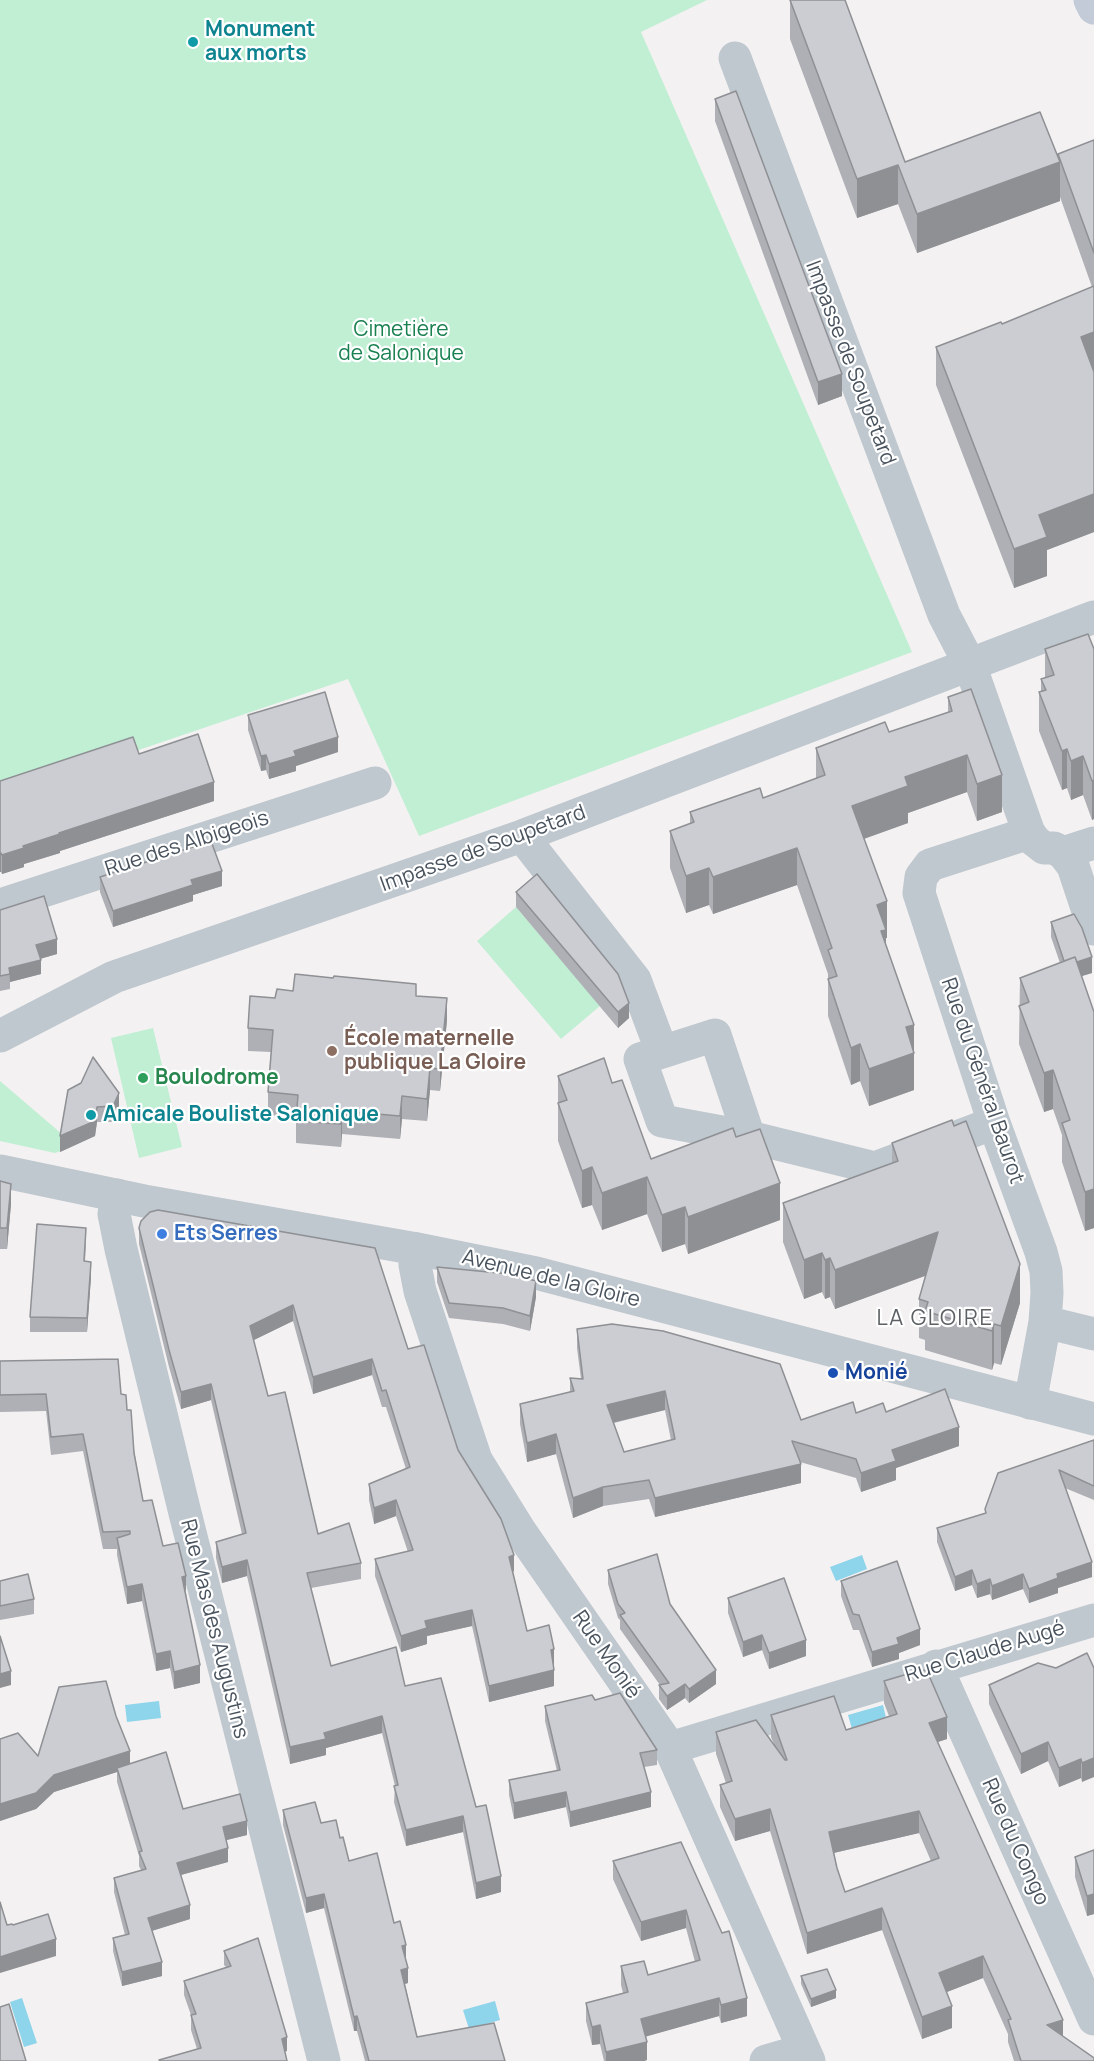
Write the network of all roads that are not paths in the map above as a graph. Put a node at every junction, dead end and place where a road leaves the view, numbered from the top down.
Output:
1 (1090, 0) edge
2 (1094, 8) edge
3 (735, 58) dead end
4 (1094, 617) edge
5 (970, 665) junction
6 (375, 783) dead end
7 (1029, 833) junction
8 (522, 836) junction
9 (1094, 843) edge
10 (1064, 853) junction
11 (0, 905) edge
12 (1094, 929) edge
13 (0, 1036) edge
14 (662, 1052) junction
15 (994, 1124) junction
16 (749, 1137) junction
17 (0, 1171) edge
18 (117, 1195) junction
19 (417, 1249) junction
20 (1045, 1323) junction
21 (1094, 1334) edge
22 (1030, 1403) junction
23 (1094, 1419) edge
24 (1094, 1620) edge
25 (936, 1666) junction
26 (670, 1748) junction
27 (1094, 2019) edge
28 (807, 2055) edge
29 (324, 2061) edge
30 (766, 2061) edge

1 - 2 main road
3 - 5 street, Impasse de Soupetard
4 - 5 street, Impasse de Soupetard
5 - 7 street
5 - 8 street, Impasse de Soupetard
6 - 11 street, Rue des Albigeois
7 - 10 street
7 - 15 street, Rue du Général Baurot
8 - 13 street, Impasse de Soupetard
8 - 14 street
9 - 10 street
10 - 12 street
14 - 16 street
14 - 16 street
15 - 16 street
15 - 20 street, Rue du Général Baurot
17 - 18 street, Avenue de la Gloire
18 - 19 street, Avenue de la Gloire
18 - 29 street, Rue Mas des Augustins
19 - 22 street, Avenue de la Gloire
19 - 26 street, Rue Monié
20 - 21 street
20 - 22 street, Rue du Général Baurot
22 - 23 street, Avenue de la Gloire
24 - 25 street, Rue Claude Augé
25 - 26 street, Rue Claude Augé
25 - 27 street, Rue du Congo
26 - 28 street, Rue Monié
28 - 30 street

